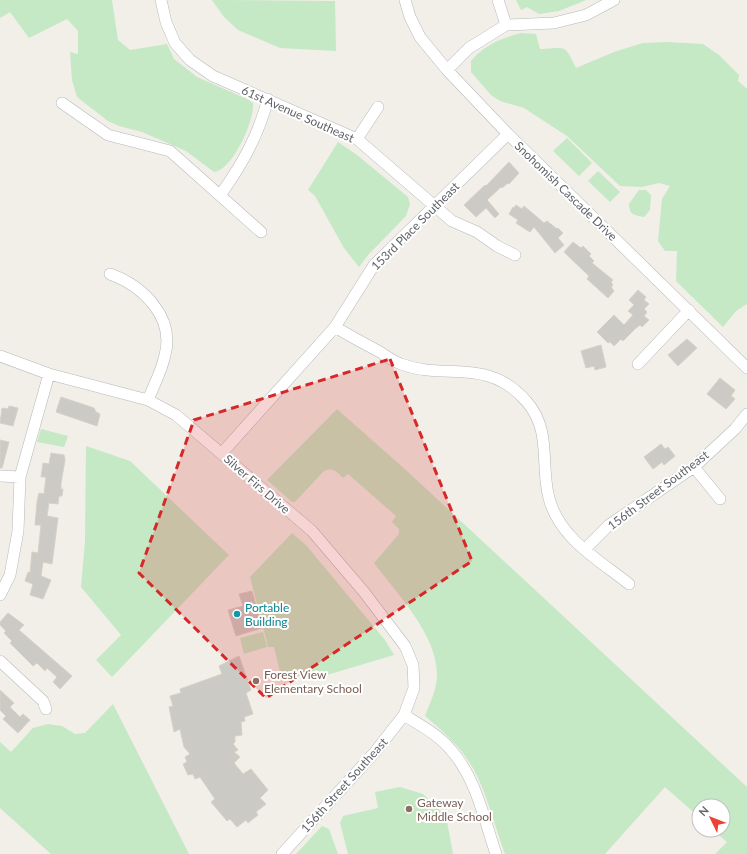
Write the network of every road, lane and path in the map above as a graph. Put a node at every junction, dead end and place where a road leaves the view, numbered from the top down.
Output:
1 (161, 0) edge
2 (405, 0) edge
3 (498, 0) edge
4 (614, 0) edge
5 (506, 24) junction
6 (447, 70) junction
7 (268, 99) junction
8 (62, 103) dead end
9 (378, 107) dead end
10 (508, 134) junction
11 (357, 139) junction
12 (220, 194) junction
13 (433, 206) junction
14 (261, 232) dead end
15 (515, 255) dead end
16 (110, 274) dead end
17 (689, 310) junction
18 (335, 327) junction
19 (0, 356) edge
20 (638, 364) dead end
21 (747, 368) edge
22 (49, 374) junction
23 (148, 400) junction
24 (747, 414) edge
25 (222, 453) junction
26 (694, 466) junction
27 (0, 476) edge
28 (20, 477) junction
29 (720, 499) dead end
30 (585, 549) junction
31 (630, 584) dead end
32 (0, 595) edge
33 (0, 661) edge
34 (46, 708) dead end
35 (404, 715) junction
36 (282, 854) edge
37 (496, 854) edge

1 - 7 street, 61st Avenue Southeast
2 - 6 street, Snohomish Cascade Drive
3 - 5 street
4 - 5 street
5 - 6 street
6 - 10 street, Snohomish Cascade Drive
7 - 11 street, 61st Avenue Southeast
7 - 12 street
8 - 12 street
9 - 11 street
10 - 13 street, 153rd Place Southeast
10 - 17 street, Snohomish Cascade Drive
11 - 13 street, 61st Avenue Southeast
12 - 14 street
13 - 15 street, 61st Avenue Southeast
13 - 18 street, 153rd Place Southeast
16 - 23 street
17 - 20 street
17 - 21 street, Snohomish Cascade Drive
18 - 25 street, 153rd Place Southeast
18 - 30 street
19 - 22 street, Silver Firs Drive
22 - 23 street, Silver Firs Drive
22 - 28 street
23 - 25 street, Silver Firs Drive
24 - 26 street, 156th Street Southeast
25 - 35 street, Silver Firs Drive
26 - 29 street
26 - 30 street, 156th Street Southeast
27 - 28 street
28 - 32 street
30 - 31 street
33 - 34 street
35 - 36 street, 156th Street Southeast
35 - 37 street

